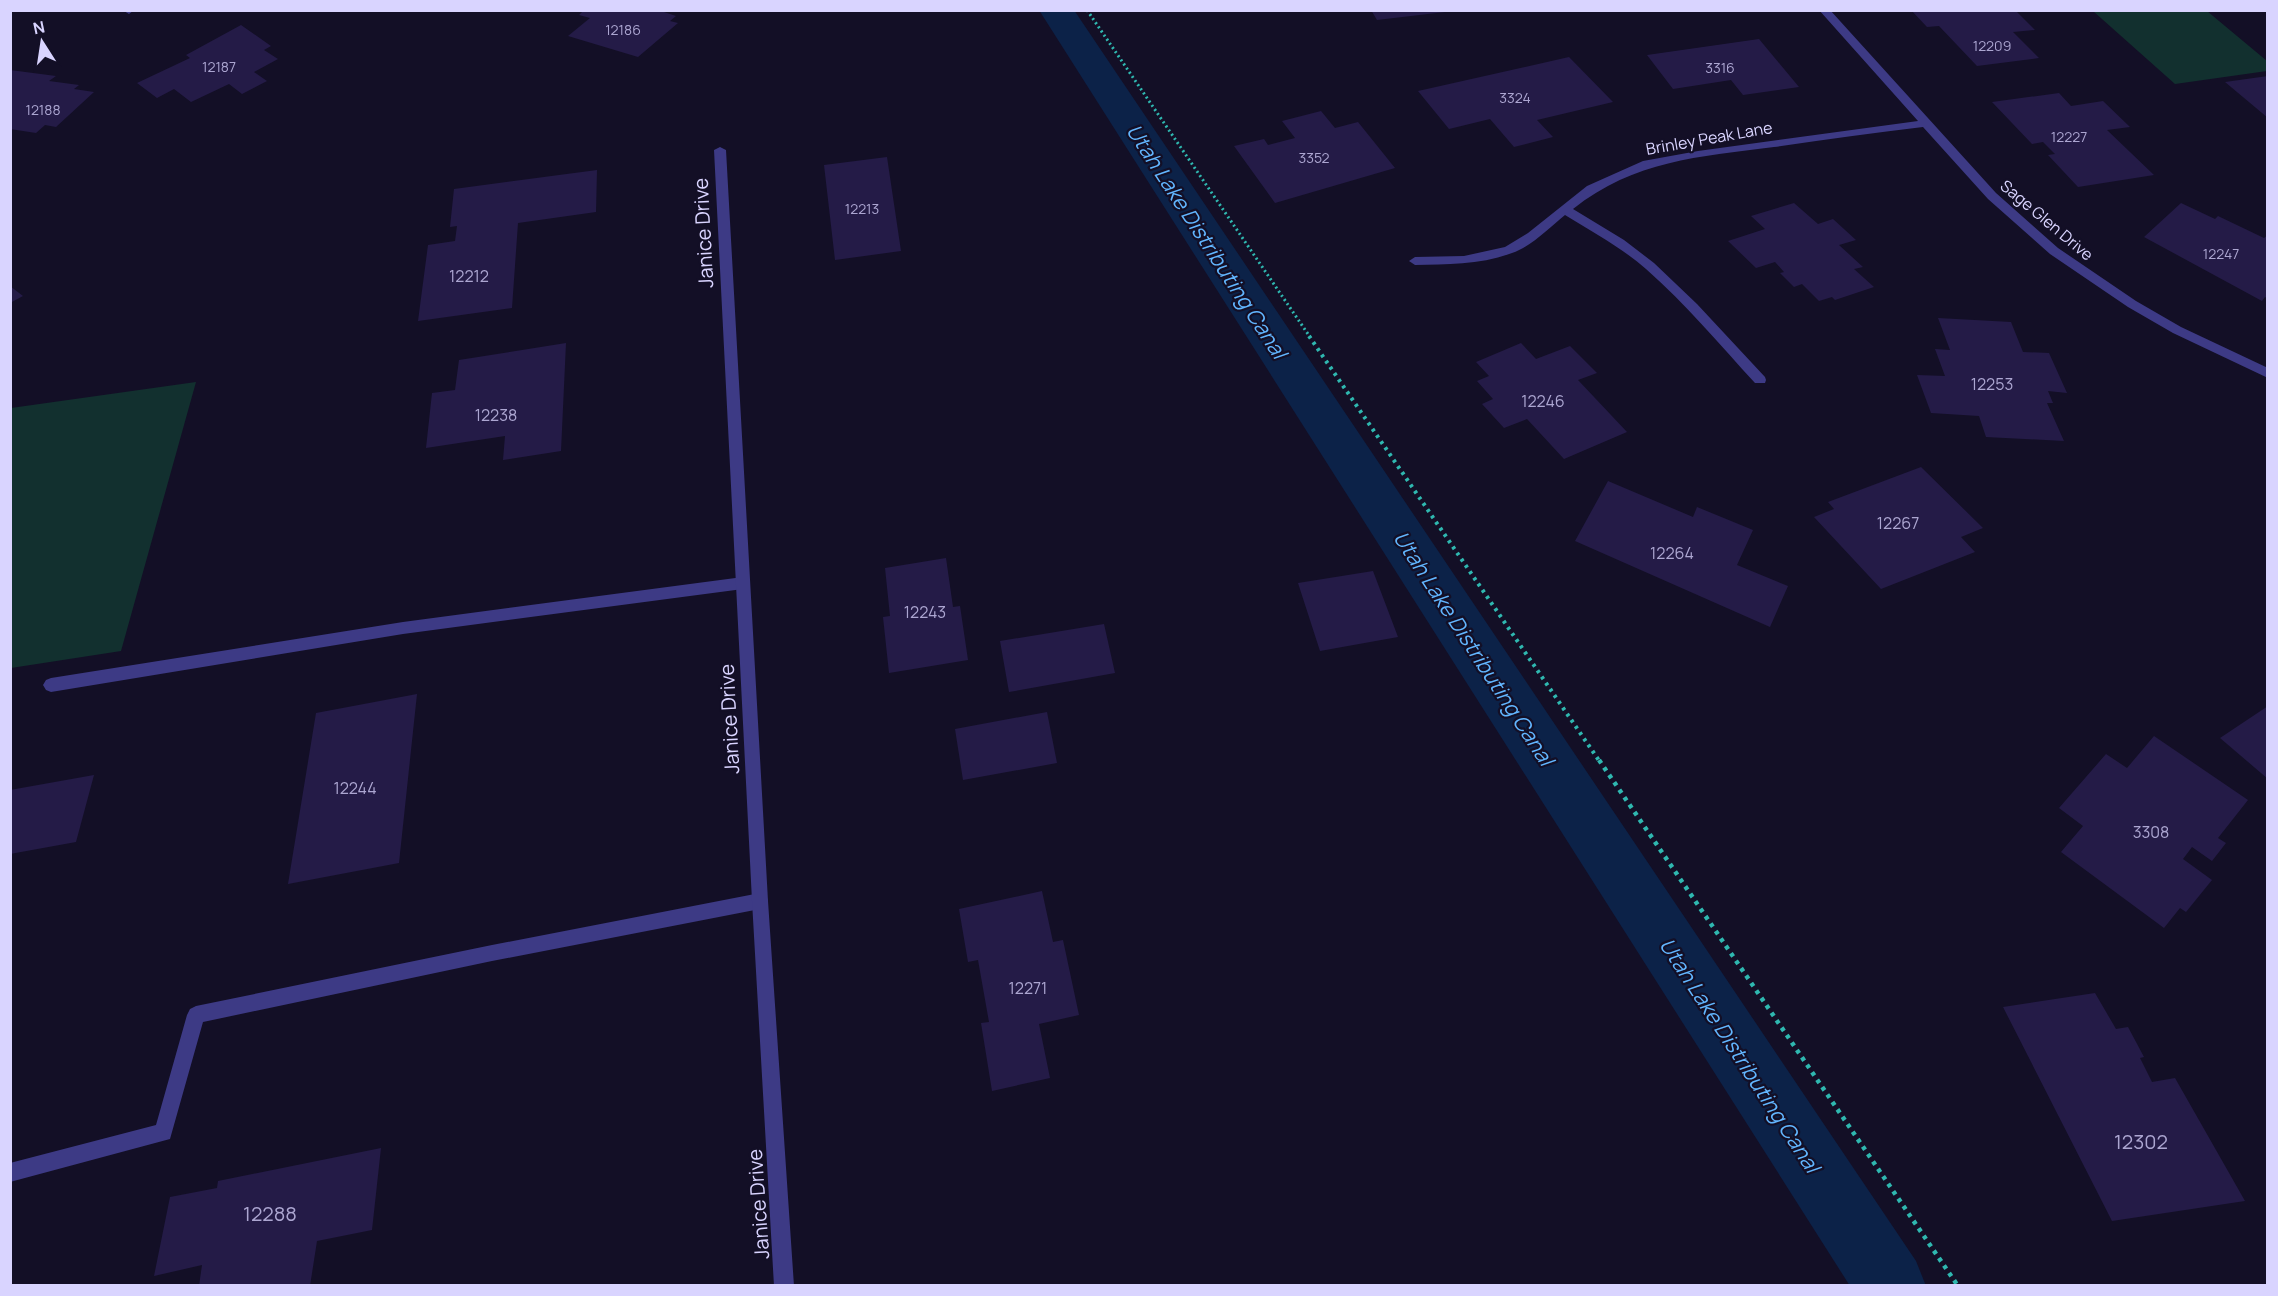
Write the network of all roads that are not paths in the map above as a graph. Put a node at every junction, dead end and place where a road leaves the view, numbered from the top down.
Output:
1 (1824, 10) edge
2 (1925, 123) junction
3 (720, 150) dead end
4 (1565, 210) junction
5 (1415, 261) dead end
6 (2268, 374) edge
7 (1760, 380) dead end
8 (742, 583) junction
9 (51, 685) dead end
10 (760, 901) junction
11 (10, 1173) edge
12 (784, 1286) edge

1 - 2 street, Sage Glen Drive
2 - 4 street, Brinley Peak Lane
2 - 6 street, Sage Glen Drive
3 - 8 street, Janice Drive
4 - 5 street, Brinley Peak Lane
4 - 7 street
8 - 9 street
8 - 10 street, Janice Drive
10 - 11 street
10 - 12 street, Janice Drive

